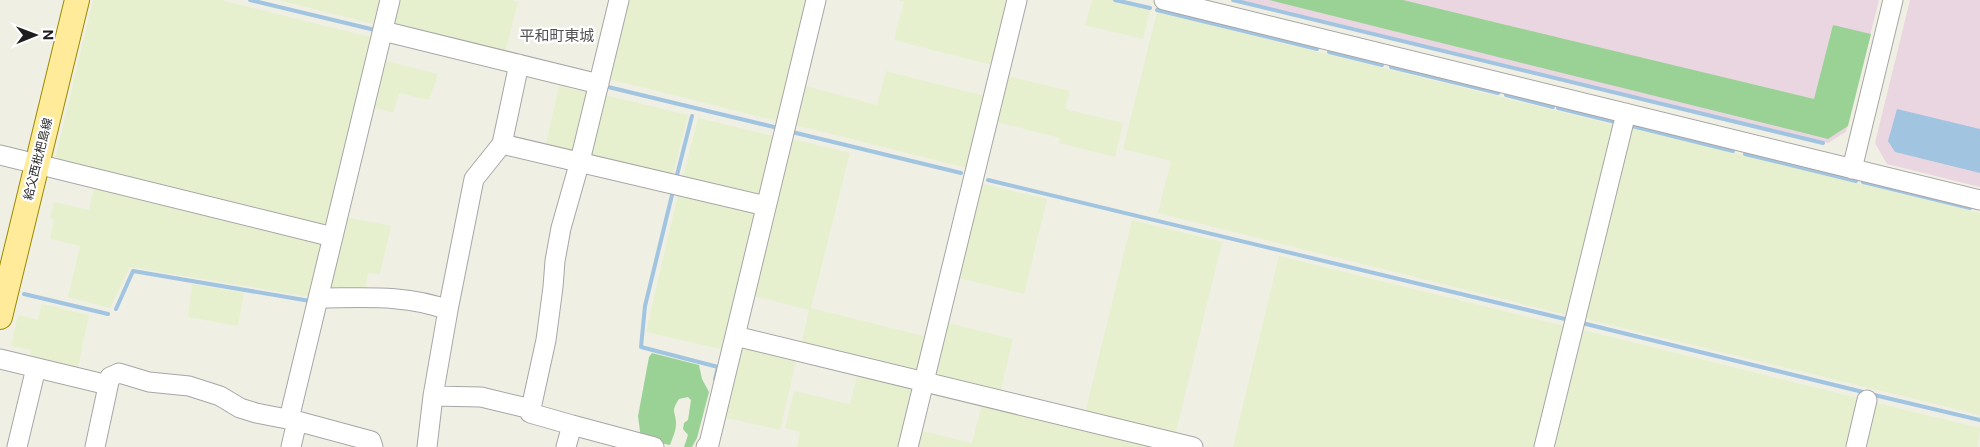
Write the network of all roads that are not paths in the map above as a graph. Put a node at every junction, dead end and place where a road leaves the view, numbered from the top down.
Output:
1 (77, 0) edge
2 (390, 0) edge
3 (619, 0) edge
4 (816, 0) edge
5 (1017, 0) edge
6 (1164, 0) edge
7 (1893, 0) edge
8 (383, 31) junction
9 (519, 64) junction
10 (599, 84) junction
11 (1626, 113) junction
12 (502, 144) junction
13 (0, 155) edge
14 (580, 161) junction
15 (37, 164) junction
16 (1852, 169) junction
17 (1980, 200) edge
18 (766, 206) junction
19 (333, 237) junction
20 (318, 298) junction
21 (448, 310) junction
22 (0, 317) edge
23 (735, 336) junction
24 (0, 359) edge
25 (36, 368) junction
26 (924, 382) junction
27 (108, 384) junction
28 (433, 396) junction
29 (1868, 400) dead end
30 (531, 410) junction
31 (293, 420) junction
32 (572, 425) junction
33 (17, 447) edge
34 (95, 447) edge
35 (291, 447) edge
36 (373, 447) edge
37 (426, 447) edge
38 (566, 447) edge
39 (654, 447) edge
40 (706, 447) edge
41 (908, 447) edge
42 (1193, 447) edge
43 (1544, 447) edge
44 (1856, 447) edge

1 - 15 main road, 給父西枇杷島線
2 - 8 street
3 - 10 street
4 - 18 street
5 - 26 street
6 - 11 street
7 - 16 street
8 - 9 street
8 - 19 street
9 - 10 street
9 - 12 street
10 - 14 street
11 - 16 street
11 - 43 street
12 - 14 street
12 - 21 street
13 - 15 street
14 - 18 street
14 - 30 street
15 - 19 street
15 - 22 main road, 給父西枇杷島線
16 - 17 street
18 - 23 street
19 - 20 street
20 - 21 street
20 - 31 street
21 - 28 street
23 - 26 street
23 - 40 street
24 - 25 street
25 - 27 street
25 - 33 street
26 - 41 street
26 - 42 street
27 - 31 street
27 - 34 street
28 - 30 street
28 - 37 street
29 - 44 street
30 - 32 street
31 - 35 street
31 - 36 street
32 - 38 street
32 - 39 street

